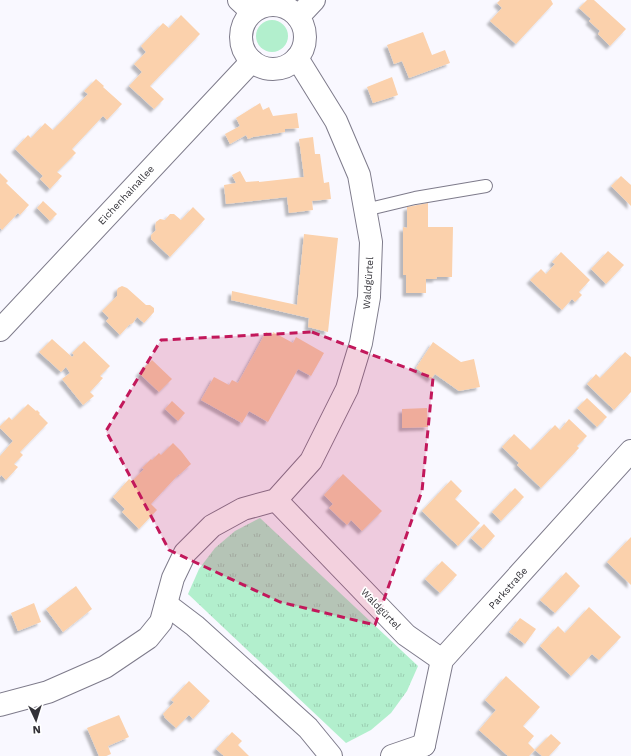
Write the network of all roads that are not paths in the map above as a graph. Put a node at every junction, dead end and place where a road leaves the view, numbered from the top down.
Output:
1 (314, 0) edge
2 (245, 6) edge
3 (298, 17) junction
4 (296, 58) junction
5 (252, 61) junction
6 (486, 186) dead end
7 (365, 210) junction
8 (0, 330) edge
9 (631, 451) edge
10 (276, 500) junction
11 (166, 604) junction
12 (442, 660) junction
13 (0, 705) edge
14 (430, 750) edge
15 (331, 756) edge
16 (392, 756) edge

1 - 3 street
2 - 3 street
2 - 5 street
3 - 4 street
4 - 5 street
4 - 7 street, Waldgürtel
5 - 8 street, Eichenhainallee
6 - 7 lane
7 - 10 street, Waldgürtel
9 - 12 street, Parkstraße
10 - 11 street
10 - 12 street, Waldgürtel
11 - 13 street
11 - 15 street
12 - 14 street
14 - 16 street

